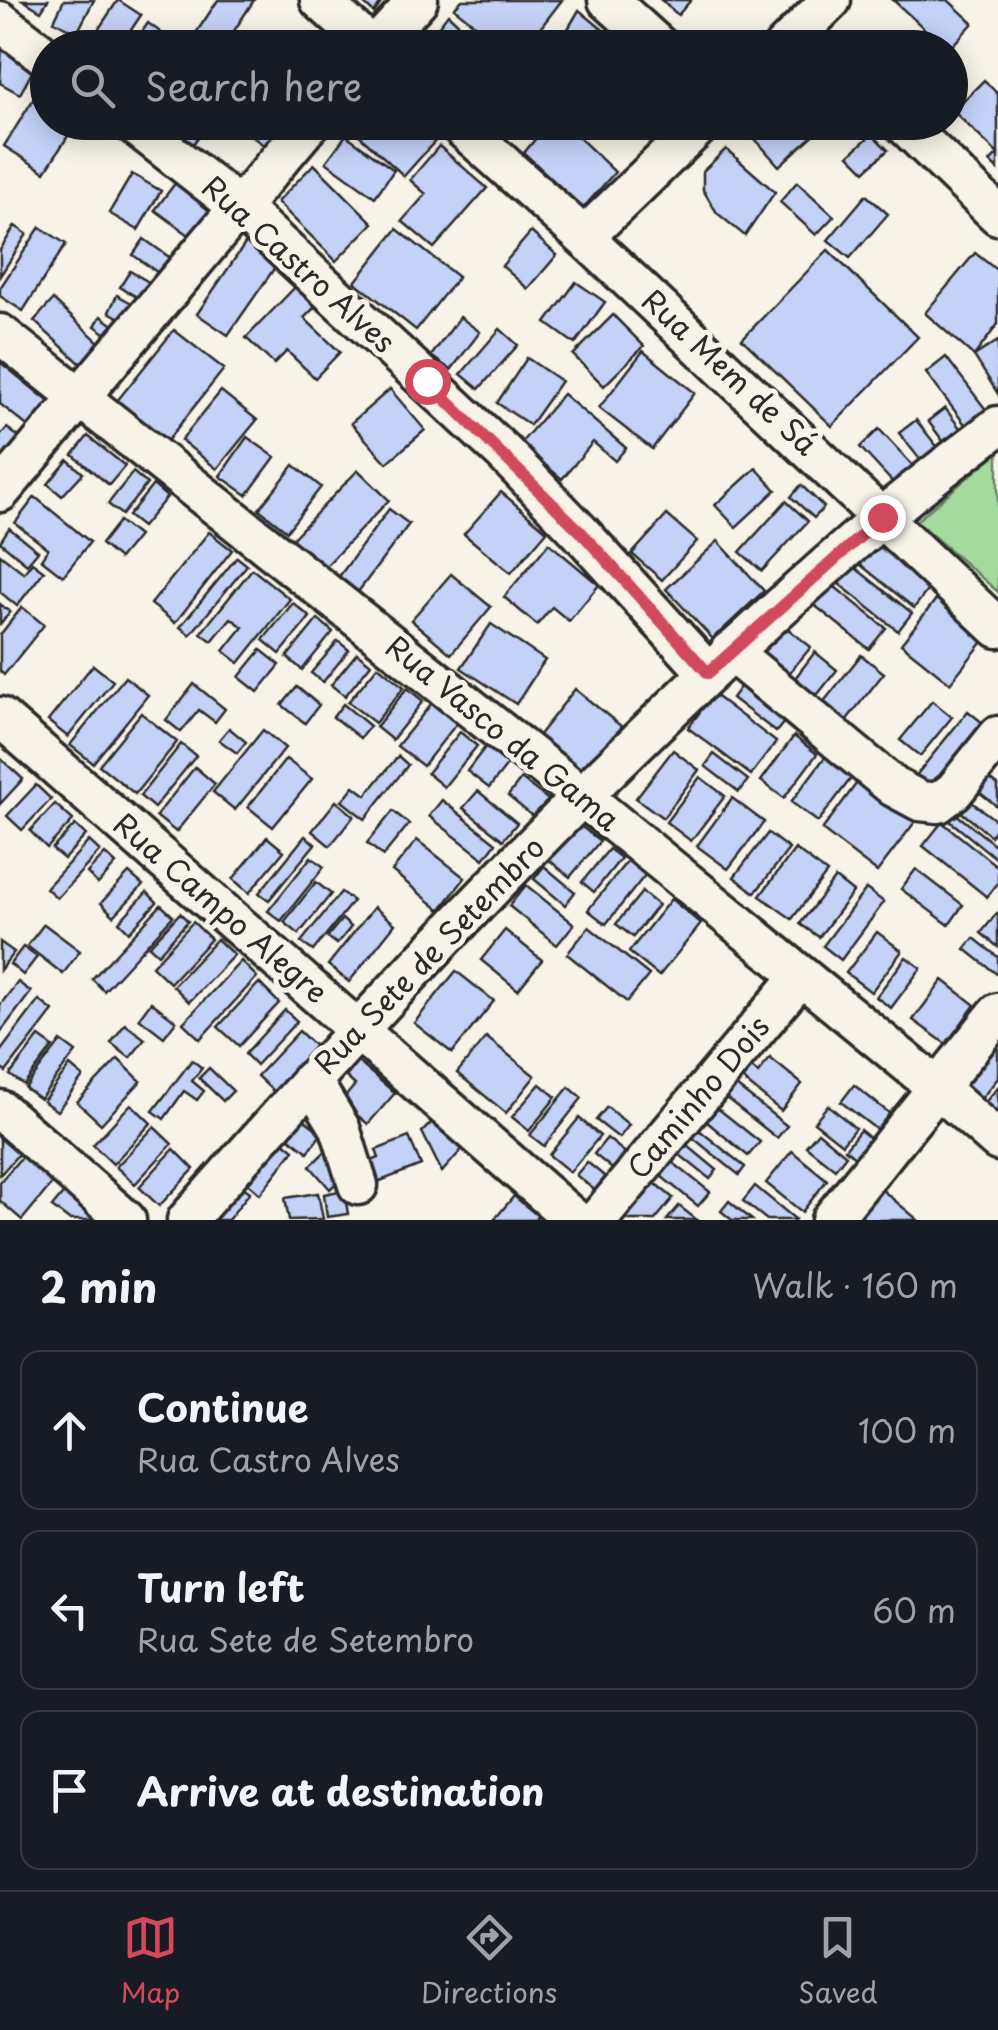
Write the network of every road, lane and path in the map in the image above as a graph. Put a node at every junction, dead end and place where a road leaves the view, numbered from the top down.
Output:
1 (320, 0) edge
2 (418, 0) edge
3 (608, 0) edge
4 (831, 0) edge
5 (0, 20) edge
6 (353, 30) edge
7 (390, 30) edge
8 (640, 30) edge
9 (811, 30) edge
10 (30, 44) edge
11 (154, 140) edge
12 (295, 140) edge
13 (476, 140) edge
14 (684, 140) edge
15 (921, 140) edge
16 (239, 207) junction
17 (998, 215) edge
18 (584, 237) junction
19 (0, 334) edge
20 (79, 397) junction
21 (998, 426) edge
22 (0, 492) edge
23 (882, 517) junction
24 (998, 628) edge
25 (719, 662) junction
26 (0, 718) edge
27 (998, 736) edge
28 (583, 798) junction
29 (801, 976) junction
30 (998, 1013) edge
31 (357, 1028) junction
32 (311, 1080) junction
33 (938, 1088) junction
34 (0, 1110) edge
35 (998, 1141) edge
36 (358, 1185) dead end
37 (126, 1220) edge
38 (187, 1220) edge
39 (575, 1220) edge
40 (597, 1220) edge
41 (832, 1220) edge

1 - 6 street
2 - 7 street
3 - 8 street
4 - 9 street
5 - 10 street
11 - 16 street, Rua Castro Alves
12 - 16 street
13 - 18 street, Rua Mem de Sá
14 - 18 street
15 - 17 street
16 - 20 street
16 - 25 street, Rua Castro Alves
18 - 23 street, Rua Mem de Sá
19 - 20 street, Rua Vasco da Gama
20 - 22 street
20 - 28 street, Rua Vasco da Gama
21 - 23 street, Rua Sete de Setembro
23 - 24 street, Rua Mem de Sá
23 - 25 street, Rua Sete de Setembro
25 - 27 street, Rua Castro Alves
25 - 28 street, Rua Sete de Setembro
26 - 31 street, Rua Campo Alegre
28 - 29 street, Rua Vasco da Gama
28 - 31 street, Rua Sete de Setembro
29 - 33 street, Rua Vasco da Gama
29 - 40 street, Caminho Dois
30 - 33 street
31 - 32 street, Rua Sete de Setembro
31 - 39 street, Rua Campo Alegre
32 - 36 street
32 - 38 street, Rua Sete de Setembro
33 - 35 street, Rua Vasco da Gama
33 - 41 street
34 - 37 street

